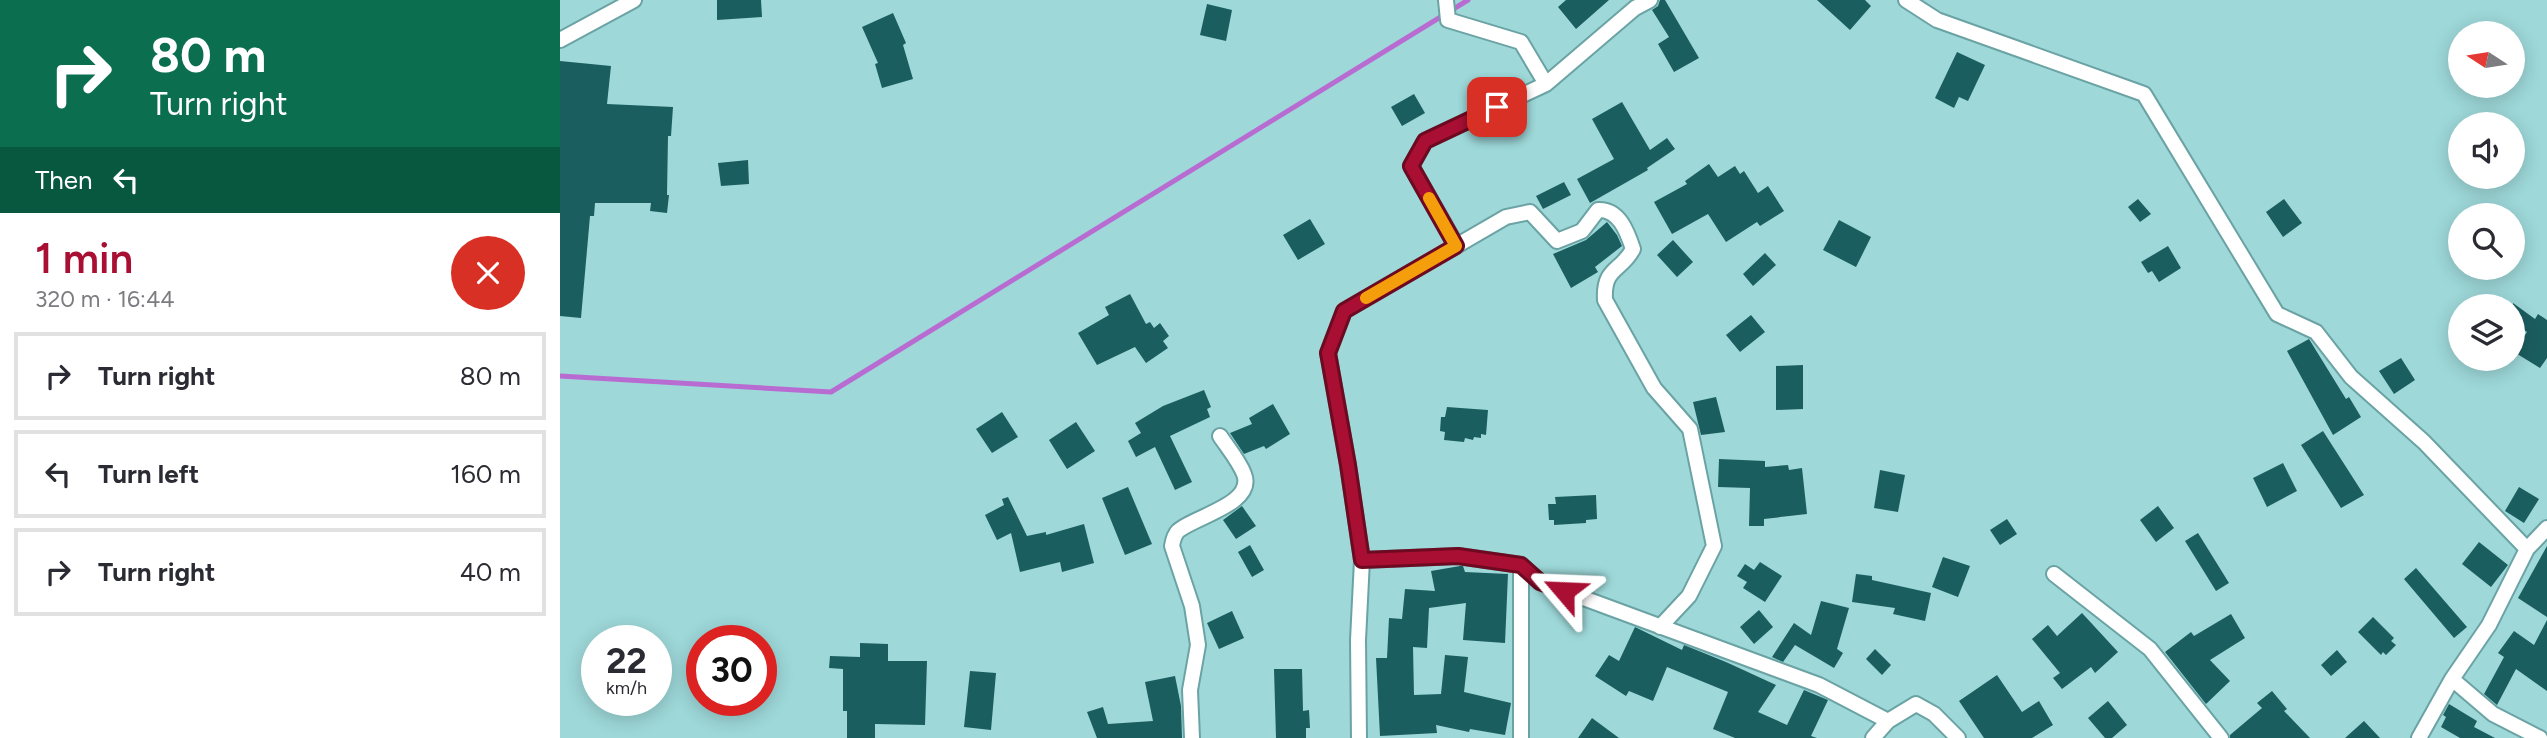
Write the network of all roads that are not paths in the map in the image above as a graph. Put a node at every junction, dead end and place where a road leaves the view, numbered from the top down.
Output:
1 (634, 0) edge
2 (1446, 0) edge
3 (1650, 0) edge
4 (1906, 0) edge
5 (560, 40) edge
6 (1546, 84) junction
7 (1456, 246) junction
8 (1220, 436) dead end
9 (2547, 528) edge
10 (2527, 549) junction
11 (1362, 560) junction
12 (1521, 565) junction
13 (2054, 574) dead end
14 (1660, 627) junction
15 (2452, 679) junction
16 (1888, 721) junction
17 (1192, 738) edge
18 (1359, 738) edge
19 (1521, 738) edge
20 (1873, 738) edge
21 (1958, 738) edge
22 (2221, 738) edge
23 (2419, 738) edge
24 (2540, 738) edge

1 - 5 street
2 - 6 street
3 - 6 street
4 - 10 street
6 - 7 street
7 - 11 street
7 - 14 street
8 - 17 street
9 - 10 street
10 - 15 street
11 - 12 street
11 - 18 street
12 - 14 street
12 - 19 street
13 - 22 street
14 - 16 street
15 - 23 street
15 - 24 street
16 - 20 street
16 - 21 street

